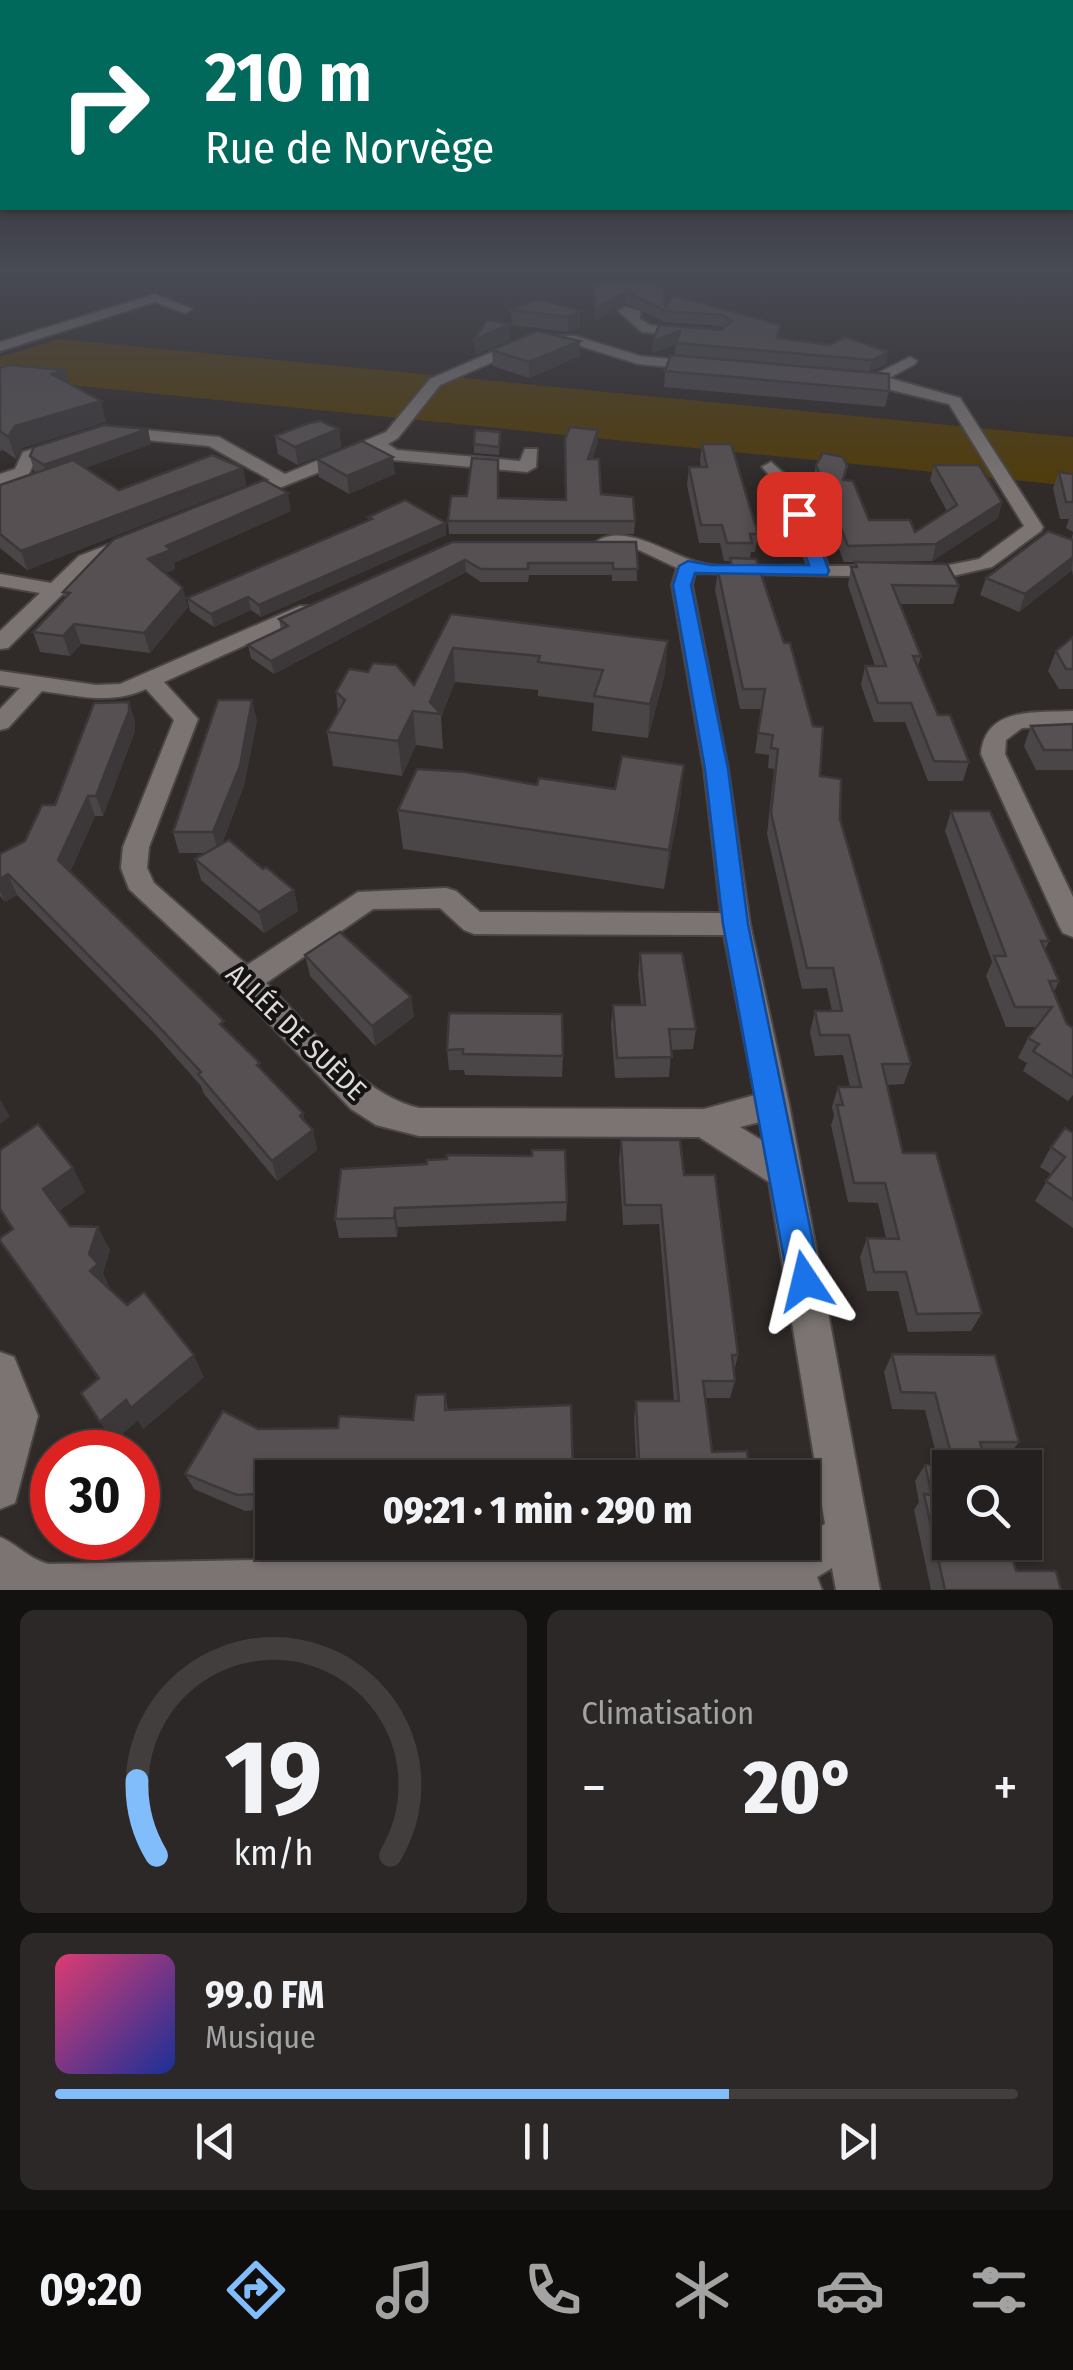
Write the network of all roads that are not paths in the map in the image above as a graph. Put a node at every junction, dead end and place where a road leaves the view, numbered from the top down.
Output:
1 (526, 343) edge
2 (586, 343) edge
3 (617, 343) edge
4 (605, 349) junction
5 (910, 360) dead end
6 (717, 368) edge
7 (834, 378) edge
8 (873, 382) junction
9 (376, 444) junction
10 (531, 452) dead end
11 (772, 467) dead end
12 (0, 480) edge
13 (284, 481) junction
14 (230, 502) edge
15 (1034, 527) junction
16 (1060, 537) edge
17 (140, 538) edge
18 (584, 544) edge
19 (688, 566) junction
20 (820, 571) junction
21 (0, 580) edge
22 (52, 589) junction
23 (326, 600) edge
24 (0, 643) edge
25 (0, 678) edge
26 (152, 682) junction
27 (37, 683) junction
28 (1073, 718) edge
29 (0, 723) edge
30 (736, 924) junction
31 (1073, 926) edge
32 (246, 980) junction
33 (773, 1104) junction
34 (704, 1122) junction
35 (785, 1173) junction
36 (0, 1371) edge
37 (0, 1488) edge
38 (850, 1534) junction
39 (0, 1560) edge
40 (791, 1581) edge
41 (293, 1585) edge
42 (858, 1590) edge

1 - 9 street
2 - 4 street
3 - 4 street
4 - 6 street
5 - 8 street
7 - 8 street
8 - 15 street
9 - 10 street
9 - 13 street
11 - 20 street
12 - 13 street
13 - 14 street
15 - 16 street
15 - 20 street
17 - 22 street
18 - 19 street
19 - 20 street
19 - 30 street
21 - 22 street
22 - 24 street
23 - 26 street
25 - 27 street
26 - 27 street
26 - 32 street, ALLÉE DE SUÈDE
27 - 29 street
28 - 31 street
30 - 32 street
30 - 33 street
32 - 34 street, ALLÉE DE SUÈDE
33 - 34 street, ALLÉE DE SUÈDE
33 - 35 street
34 - 35 street
35 - 38 street
36 - 37 street
38 - 40 street
38 - 42 street
39 - 41 street
40 - 41 street

